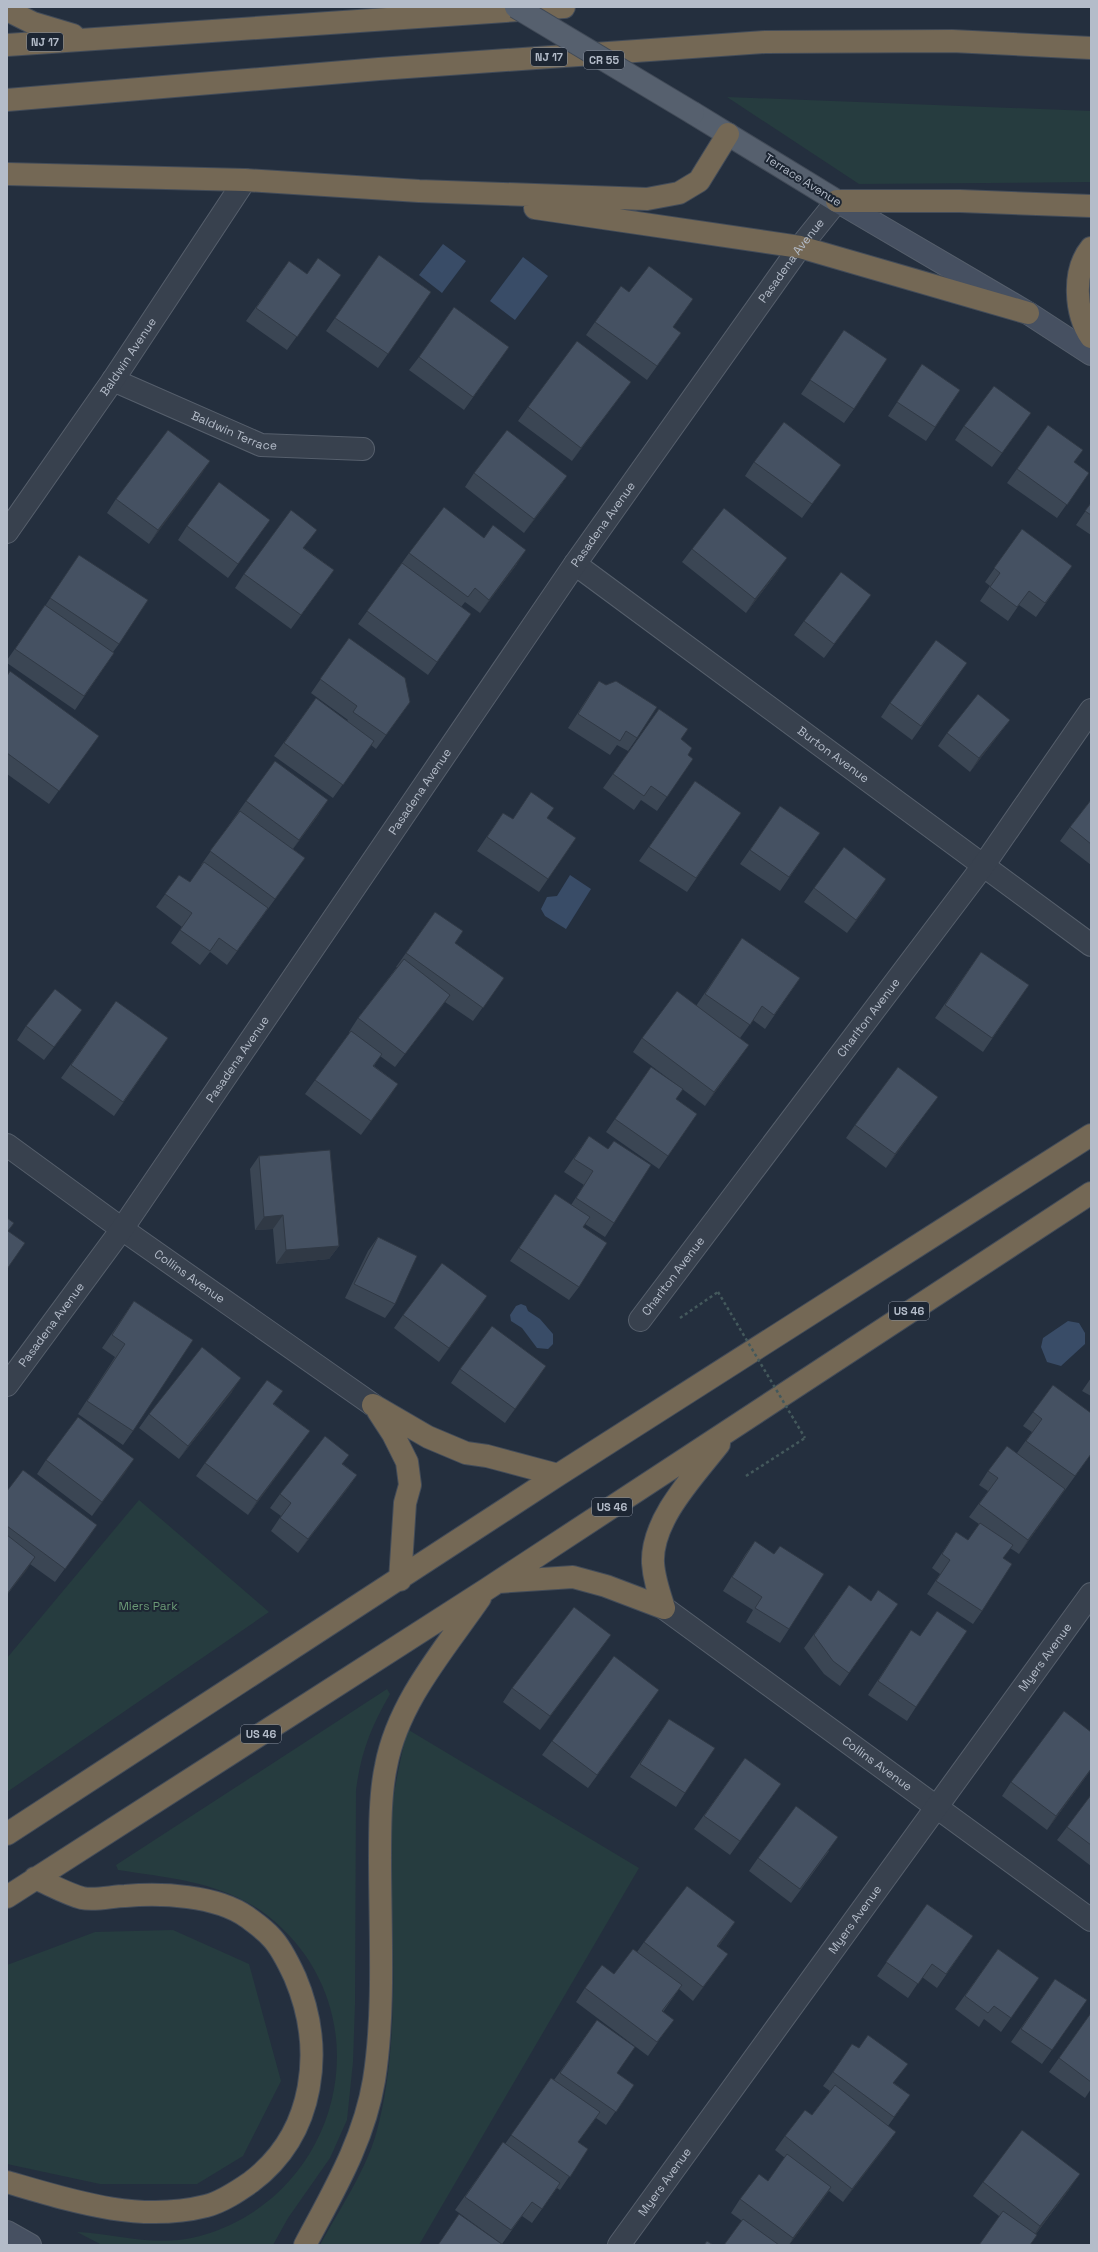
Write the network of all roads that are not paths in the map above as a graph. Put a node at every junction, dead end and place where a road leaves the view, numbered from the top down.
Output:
1 (516, 7) edge
2 (564, 7) edge
3 (7, 10) edge
4 (84, 39) junction
5 (7, 45) edge
6 (1091, 48) edge
7 (7, 100) edge
8 (728, 134) junction
9 (7, 174) edge
10 (246, 180) junction
11 (419, 191) junction
12 (837, 202) junction
13 (1091, 206) edge
14 (800, 247) junction
15 (1091, 248) edge
16 (1028, 313) junction
17 (1091, 337) edge
18 (1091, 354) edge
19 (113, 380) junction
20 (363, 449) dead end
21 (7, 532) edge
22 (575, 564) junction
23 (1091, 710) edge
24 (983, 866) junction
25 (1091, 945) edge
26 (1091, 1135) edge
27 (7, 1144) edge
28 (1091, 1193) edge
29 (122, 1228) junction
30 (640, 1320) dead end
31 (7, 1385) edge
32 (373, 1405) junction
33 (728, 1432) junction
34 (558, 1475) junction
35 (400, 1580) junction
36 (492, 1586) junction
37 (1091, 1594) edge
38 (664, 1608) junction
39 (936, 1807) junction
40 (7, 1834) edge
41 (36, 1878) junction
42 (7, 1897) edge
43 (1091, 1920) edge
44 (7, 2182) edge
45 (7, 2232) edge
46 (30, 2245) edge
47 (304, 2245) edge
48 (619, 2245) edge

1 - 8 main road, Terrace Avenue / CR 55, bridge
2 - 4 highway, NJ 17
3 - 4 highway
4 - 5 highway, NJ 17
6 - 7 highway, NJ 17
8 - 11 highway
8 - 12 main road, Terrace Avenue / CR 55
9 - 10 highway
10 - 11 highway
10 - 19 street, Baldwin Avenue
11 - 14 highway
12 - 13 highway
12 - 14 street, Pasadena Avenue
12 - 16 main road, Terrace Avenue / CR 55
14 - 16 highway
14 - 22 street, Pasadena Avenue
15 - 17 highway
16 - 18 main road, Terrace Avenue / CR 55
19 - 20 street, Baldwin Terrace
19 - 21 street, Baldwin Avenue
22 - 24 street, Burton Avenue
22 - 29 street, Pasadena Avenue
23 - 24 street, Charlton Avenue
24 - 25 street, Burton Avenue
24 - 30 street, Charlton Avenue
26 - 34 highway
27 - 29 street, Collins Avenue
28 - 33 highway, US 46
29 - 31 street, Pasadena Avenue
29 - 32 street, Collins Avenue
32 - 34 highway
32 - 35 highway
33 - 36 highway, US 46
33 - 38 highway
34 - 35 highway
35 - 40 highway
36 - 38 highway
36 - 41 highway, US 46
36 - 47 highway
37 - 39 street, Myers Avenue
38 - 39 street, Collins Avenue
39 - 43 street, Collins Avenue
39 - 48 street, Myers Avenue
41 - 42 highway, US 46
41 - 44 highway
45 - 46 main road

